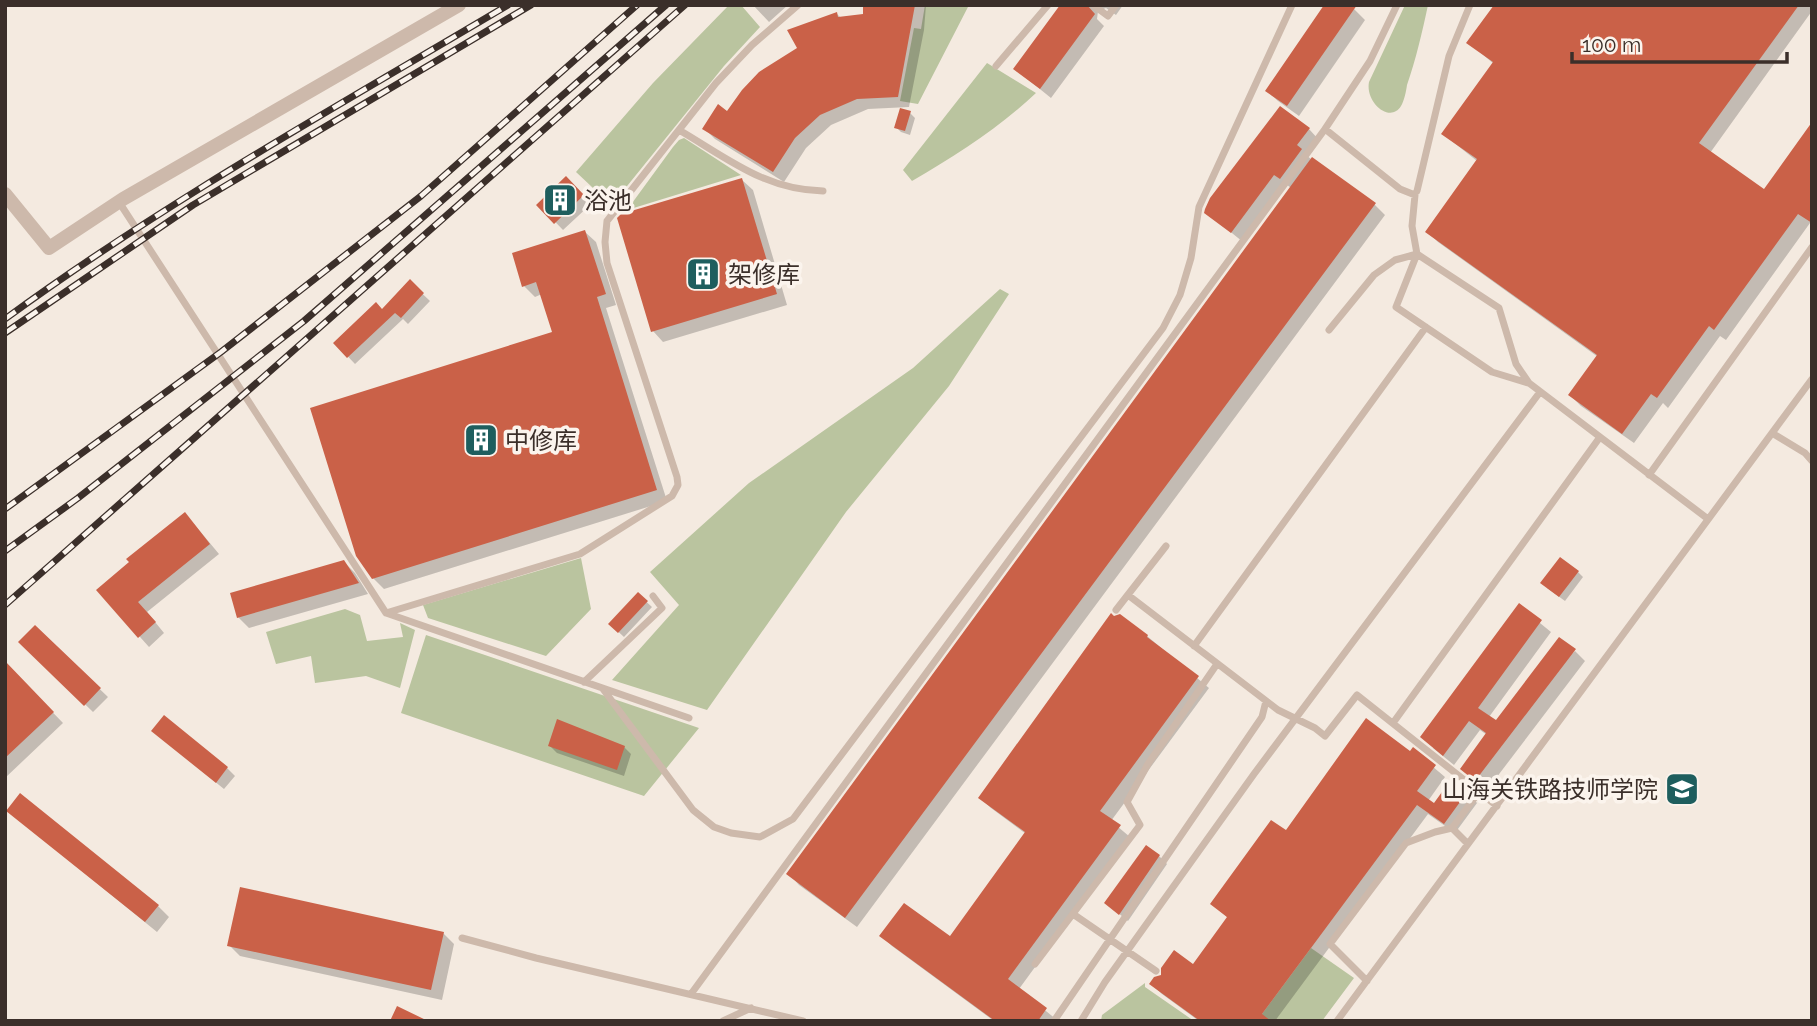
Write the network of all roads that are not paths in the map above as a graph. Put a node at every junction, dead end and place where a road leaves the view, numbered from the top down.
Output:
1 (459, 5) edge
2 (798, 5) edge
3 (1048, 5) edge
4 (1093, 5) edge
5 (1116, 5) edge
6 (1292, 5) edge
7 (1397, 5) edge
8 (1470, 5) edge
9 (996, 66) dead end
10 (1325, 129) junction
11 (679, 130) junction
12 (822, 191) dead end
13 (1417, 191) dead end
14 (5, 194) edge
15 (118, 202) junction
16 (1812, 247) edge
17 (1417, 254) junction
18 (1426, 327) junction
19 (1329, 330) dead end
20 (1812, 379) edge
21 (1528, 383) junction
22 (1540, 392) junction
23 (1772, 433) junction
24 (1600, 437) junction
25 (1812, 461) edge
26 (1649, 475) junction
27 (1708, 519) junction
28 (1166, 546) dead end
29 (1128, 595) junction
30 (653, 596) dead end
31 (1116, 610) dead end
32 (386, 614) junction
33 (1194, 646) junction
34 (1217, 664) junction
35 (584, 682) junction
36 (603, 689) junction
37 (1266, 701) junction
38 (689, 719) dead end
39 (1296, 719) junction
40 (1393, 723) junction
41 (1479, 792) junction
42 (1497, 806) junction
43 (1452, 828) junction
44 (1468, 844) junction
45 (1073, 914) junction
46 (462, 938) dead end
47 (1109, 939) junction
48 (1128, 950) junction
49 (1035, 964) dead end
50 (1156, 971) dead end
51 (1367, 981) junction
52 (691, 994) junction
53 (751, 1008) junction
54 (723, 1021) edge
55 (803, 1021) edge
56 (1054, 1021) edge
57 (1081, 1021) edge
58 (1337, 1021) edge

1 - 15 street
2 - 11 lane
3 - 9 lane
4 - 5 lane
6 - 36 lane
7 - 10 lane
8 - 13 lane
10 - 17 lane
10 - 52 lane
11 - 12 lane
11 - 32 lane
14 - 15 street
15 - 32 lane
16 - 26 lane
17 - 18 lane
17 - 19 lane
17 - 21 lane
18 - 21 lane
18 - 33 lane
20 - 23 lane
21 - 22 lane
22 - 24 lane
22 - 39 lane
23 - 25 lane
23 - 27 lane
24 - 26 lane
24 - 40 lane
26 - 27 lane
27 - 42 lane
28 - 29 lane
29 - 31 lane
29 - 33 lane
30 - 35 lane
32 - 35 lane
33 - 34 lane
34 - 37 lane
34 - 45 lane
35 - 36 lane
36 - 38 lane
37 - 39 lane
37 - 47 lane
39 - 40 lane
39 - 48 lane
40 - 41 lane
41 - 42 lane
41 - 43 lane
42 - 44 lane
43 - 44 lane
43 - 51 lane
44 - 51 lane
45 - 47 lane
45 - 49 lane
46 - 52 lane
47 - 48 lane
47 - 56 lane
48 - 50 lane
48 - 57 lane
51 - 58 lane
52 - 53 lane
53 - 54 lane
53 - 55 lane

